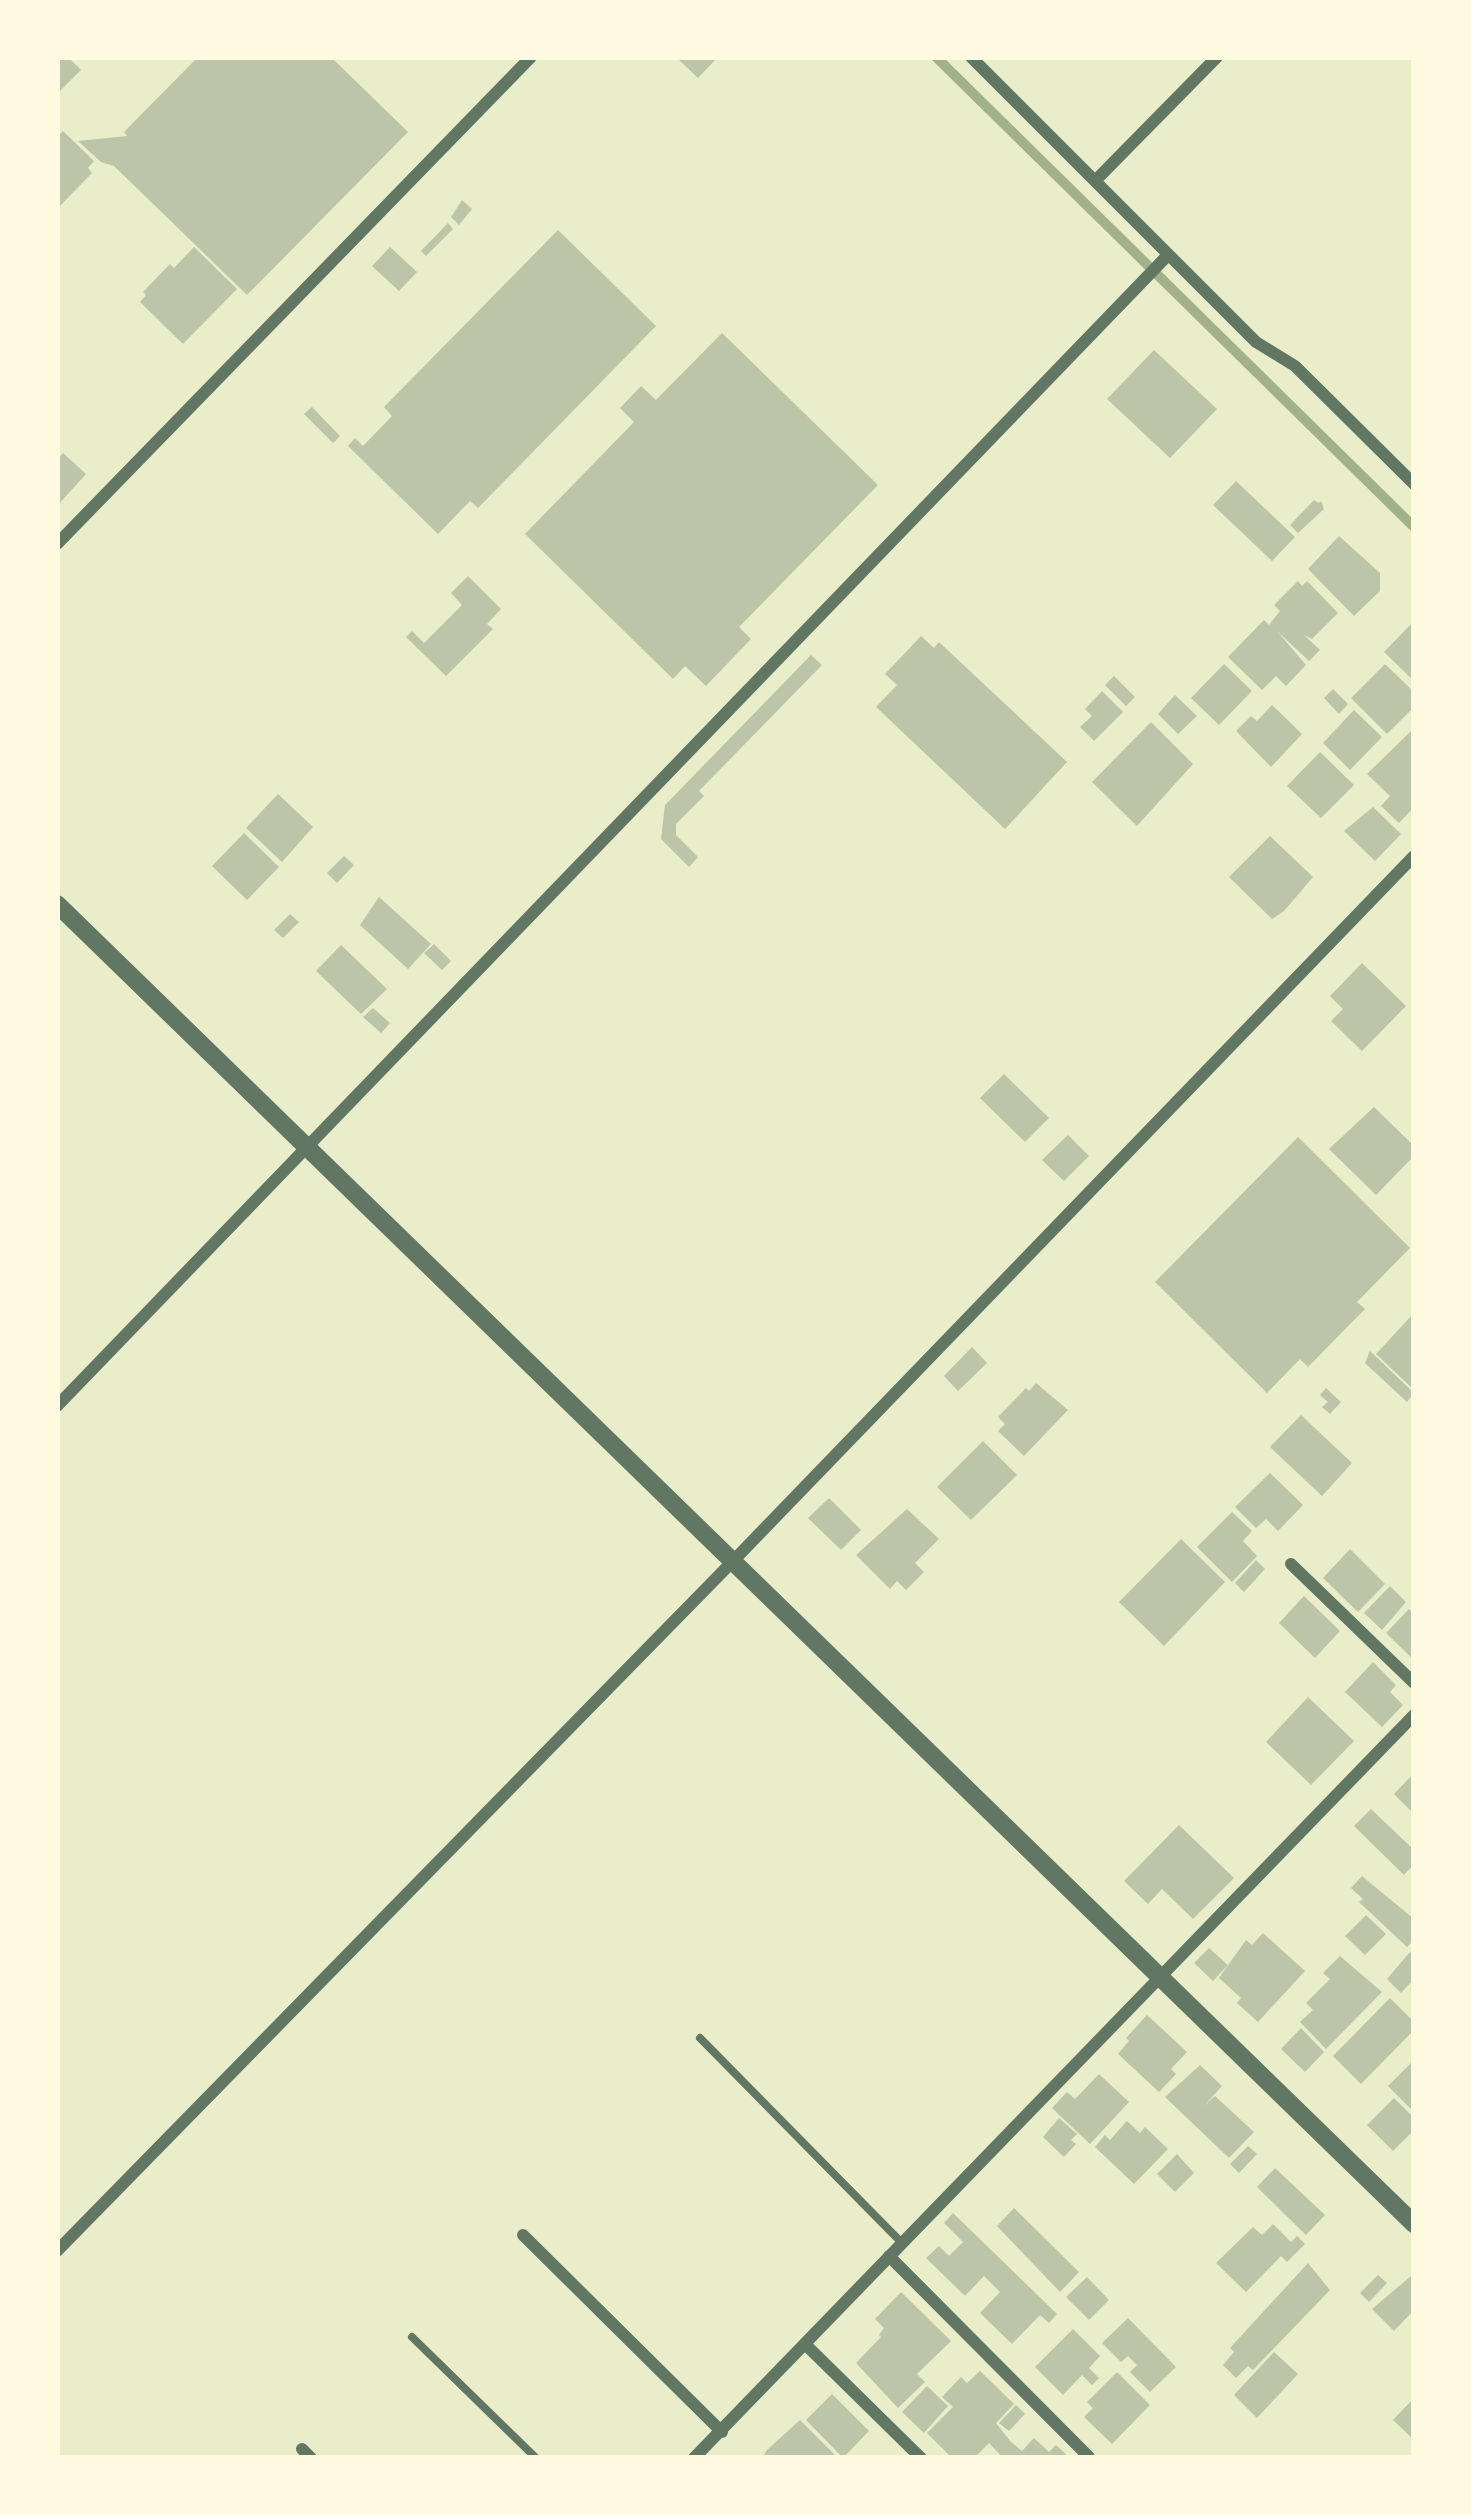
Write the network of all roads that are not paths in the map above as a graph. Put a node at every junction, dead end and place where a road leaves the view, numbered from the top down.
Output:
1 (531, 57) edge
2 (970, 57) edge
3 (1216, 57) edge
4 (1095, 181) junction
5 (1168, 255) junction
6 (1414, 484) edge
7 (57, 544) edge
8 (1414, 856) edge
9 (57, 904) edge
10 (307, 1144) junction
11 (57, 1406) edge
12 (735, 1559) junction
13 (1291, 1564) dead end
14 (1414, 1684) edge
15 (1414, 1715) edge
16 (1161, 1975) junction
17 (700, 2038) dead end
18 (1414, 2224) edge
19 (523, 2235) dead end
20 (901, 2242) junction
21 (57, 2252) edge
22 (889, 2255) junction
23 (412, 2337) dead end
24 (806, 2345) junction
25 (722, 2432) junction
26 (1089, 2457) edge
27 (536, 2458) edge
28 (694, 2458) edge
29 (921, 2458) edge

1 - 7 street
2 - 4 street
3 - 4 street
4 - 5 street
5 - 6 street
5 - 10 street
8 - 12 street
9 - 10 street
10 - 11 street
10 - 12 street
12 - 16 street
12 - 21 street
13 - 14 street
15 - 16 street
16 - 18 street
16 - 20 street
17 - 20 lane
19 - 25 street
20 - 22 street
22 - 24 street
22 - 26 street
23 - 27 lane
24 - 25 street
24 - 29 street
25 - 28 street

